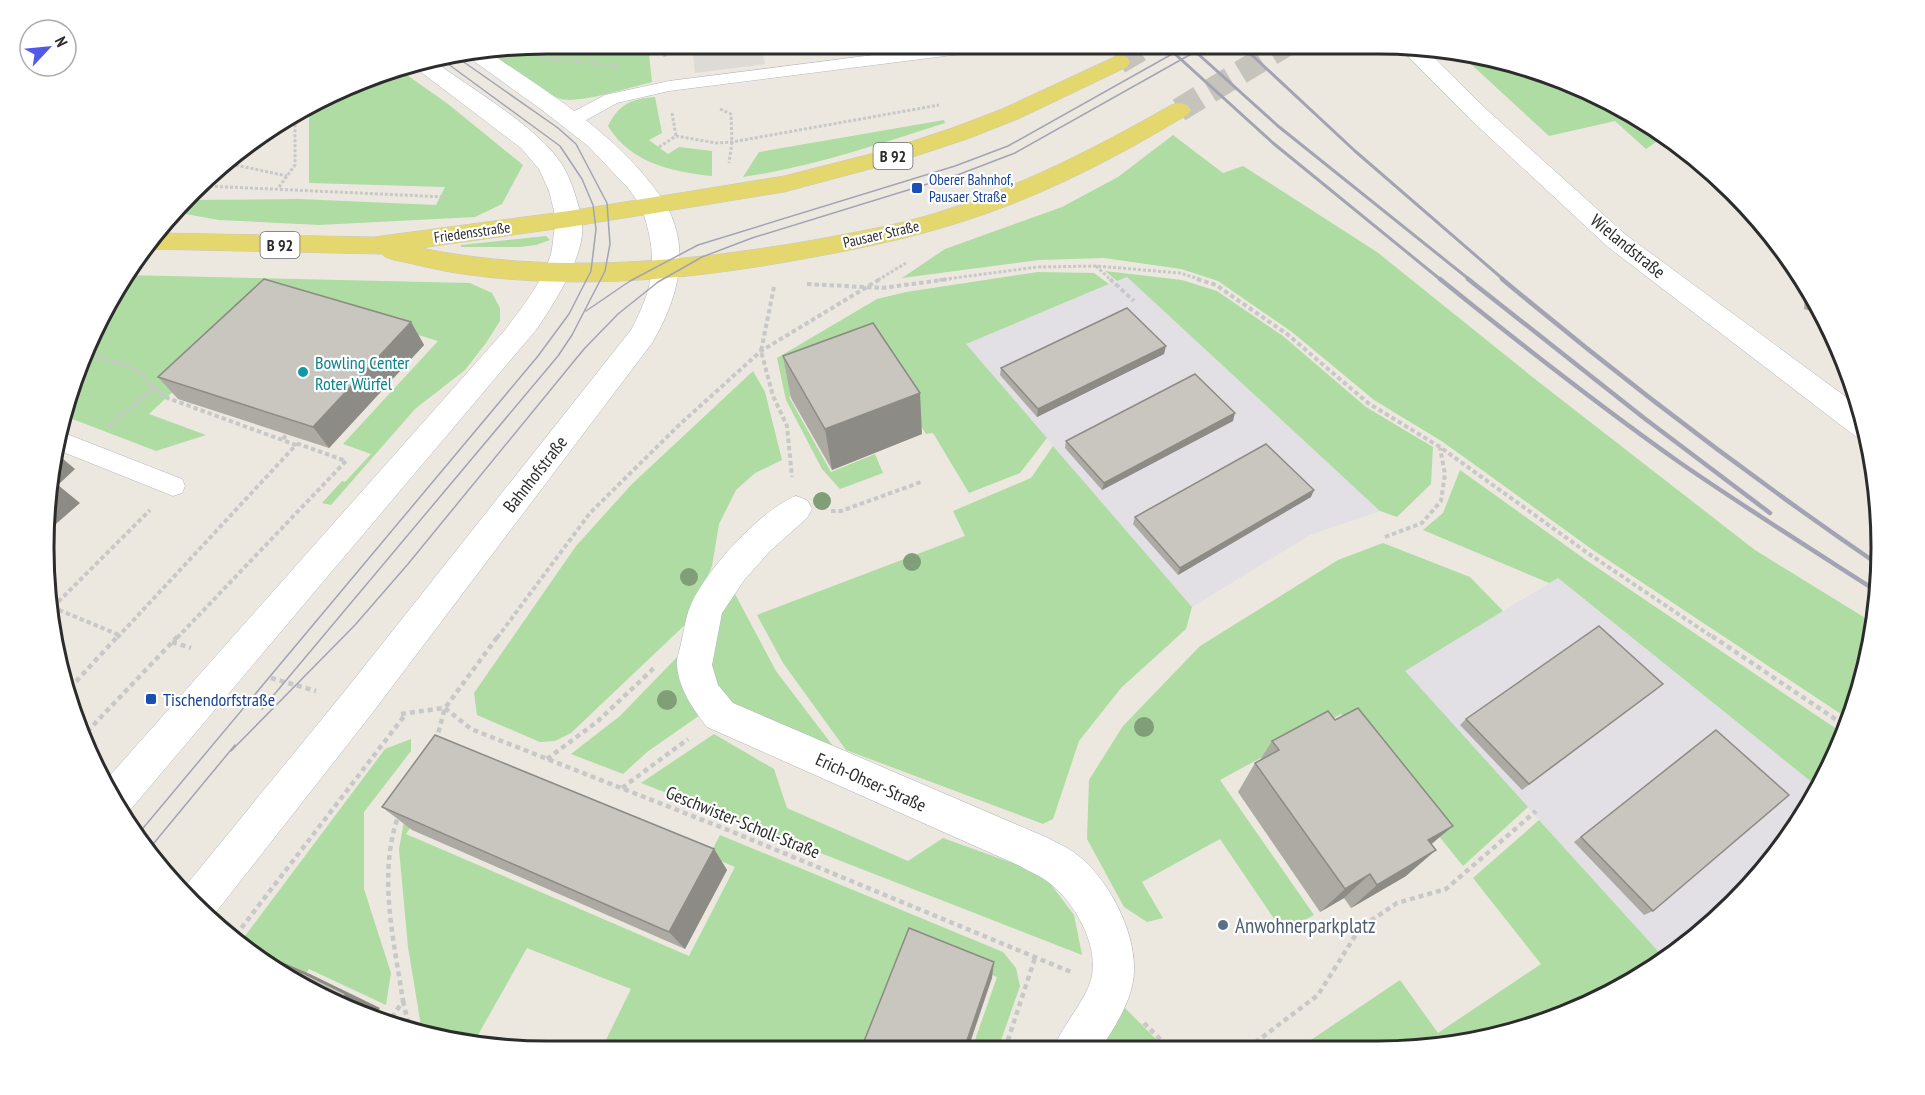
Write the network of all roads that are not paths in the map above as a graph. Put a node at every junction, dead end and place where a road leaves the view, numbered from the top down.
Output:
1 (921, 54) edge
2 (1419, 56) edge
3 (482, 58) edge
4 (1119, 62) tunnel mouth
5 (429, 69) edge
6 (1179, 110) tunnel mouth
7 (572, 120) junction
8 (654, 206) junction
9 (569, 219) junction
10 (160, 242) edge
11 (374, 246) junction
12 (668, 268) junction
13 (560, 272) junction
14 (1854, 419) edge
15 (65, 443) edge
16 (173, 486) road end
17 (796, 509) road end
18 (120, 793) edge
19 (201, 898) edge
20 (1080, 1041) edge

1 - 7 lane
2 - 14 street, Wielandstraße
3 - 7 street, Bahnhofstraße
4 - 8 main road, B 92
5 - 9 street
6 - 12 main road, Pausaer Straße / B 92
7 - 8 street, Bahnhofstraße
8 - 9 main road, B 92
8 - 12 street, Bahnhofstraße
9 - 11 main road, Friedensstraße / B 92
9 - 13 street
10 - 11 main road, Friedensstraße / B 92
11 - 13 main road, Friedensstraße / B 92
12 - 13 main road, Pausaer Straße / B 92
12 - 19 street, Bahnhofstraße
13 - 18 street
15 - 16 lane
17 - 20 street, Erich-Ohser-Straße

